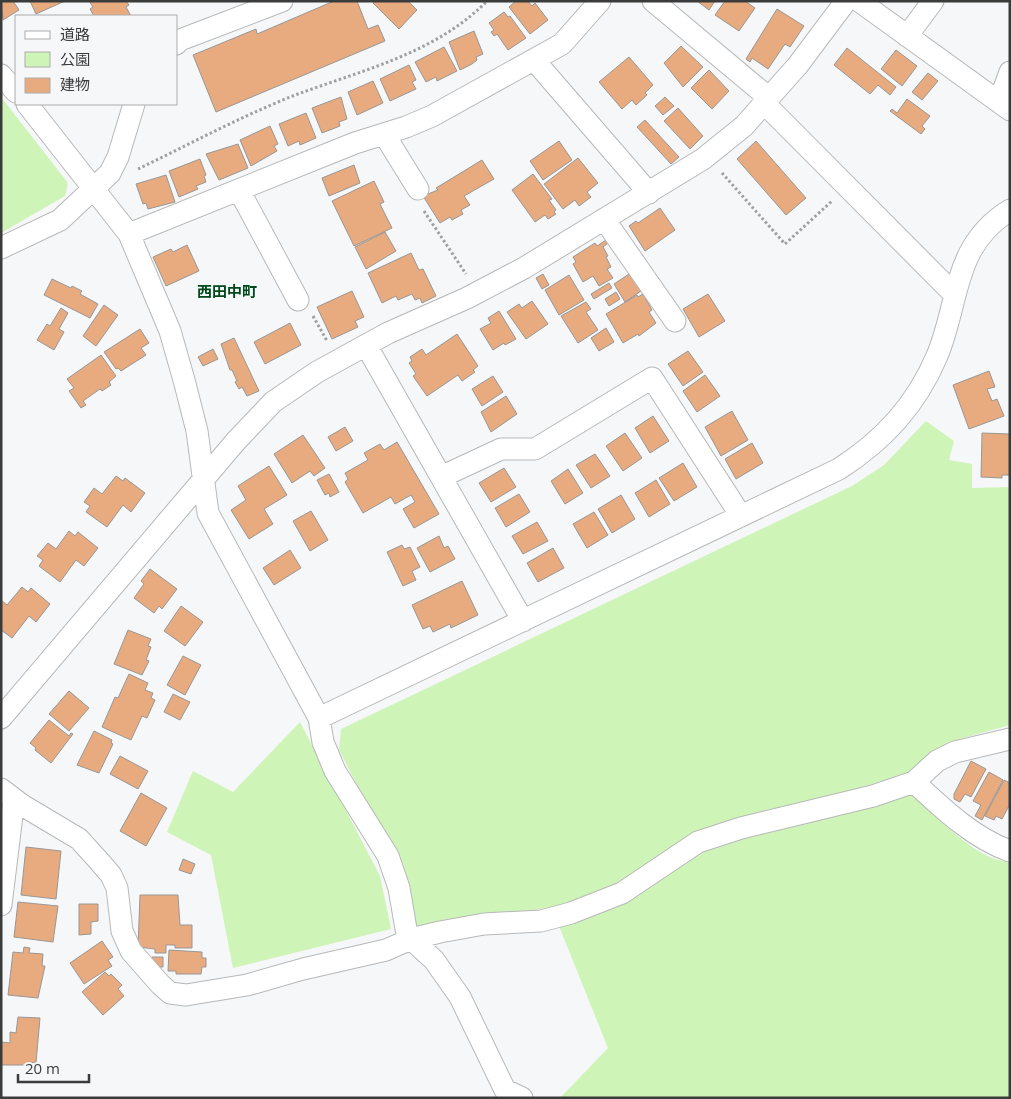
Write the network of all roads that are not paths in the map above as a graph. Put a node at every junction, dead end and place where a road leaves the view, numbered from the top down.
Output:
1 (282, 1) edge
2 (600, 1) edge
3 (653, 1) edge
4 (933, 1) edge
5 (858, 2) edge
6 (236, 9) edge
7 (907, 36) junction
8 (178, 42) edge
9 (534, 60) junction
10 (1010, 72) edge
11 (1, 75) edge
12 (15, 91) edge
13 (767, 100) junction
14 (28, 105) edge
15 (134, 105) edge
16 (1004, 106) edge
17 (384, 134) junction
18 (93, 189) junction
19 (418, 189) road end
20 (239, 190) junction
21 (649, 194) junction
22 (1010, 210) edge
23 (604, 219) junction
24 (129, 234) junction
25 (1, 248) edge
26 (954, 294) junction
27 (298, 300) dead end
28 (675, 321) dead end
29 (366, 345) junction
30 (441, 477) junction
31 (204, 480) junction
32 (741, 516) junction
33 (523, 621) junction
34 (1, 718) edge
35 (319, 718) junction
36 (1010, 739) edge
37 (914, 782) junction
38 (7, 794) edge
39 (1010, 851) edge
40 (1, 905) edge
41 (412, 938) junction
42 (522, 1098) edge

1 - 6 street
2 - 9 street
3 - 13 street
4 - 7 street
5 - 7 street
5 - 13 street
6 - 8 street
7 - 16 street
9 - 17 street
9 - 21 street
10 - 16 street
11 - 12 street
13 - 21 street
13 - 26 street
14 - 18 street
15 - 18 street
17 - 19 street
17 - 20 street
18 - 24 street
18 - 25 street
20 - 24 street
20 - 27 street
21 - 23 street
22 - 26 street
23 - 28 street
23 - 29 street
24 - 31 street
26 - 32 street
29 - 30 street
29 - 31 street
30 - 32 street
30 - 33 street
31 - 34 street
31 - 35 street
32 - 33 street
33 - 35 street
35 - 41 street
36 - 37 street
37 - 39 street
37 - 41 street
38 - 40 street
38 - 41 street
41 - 42 street

